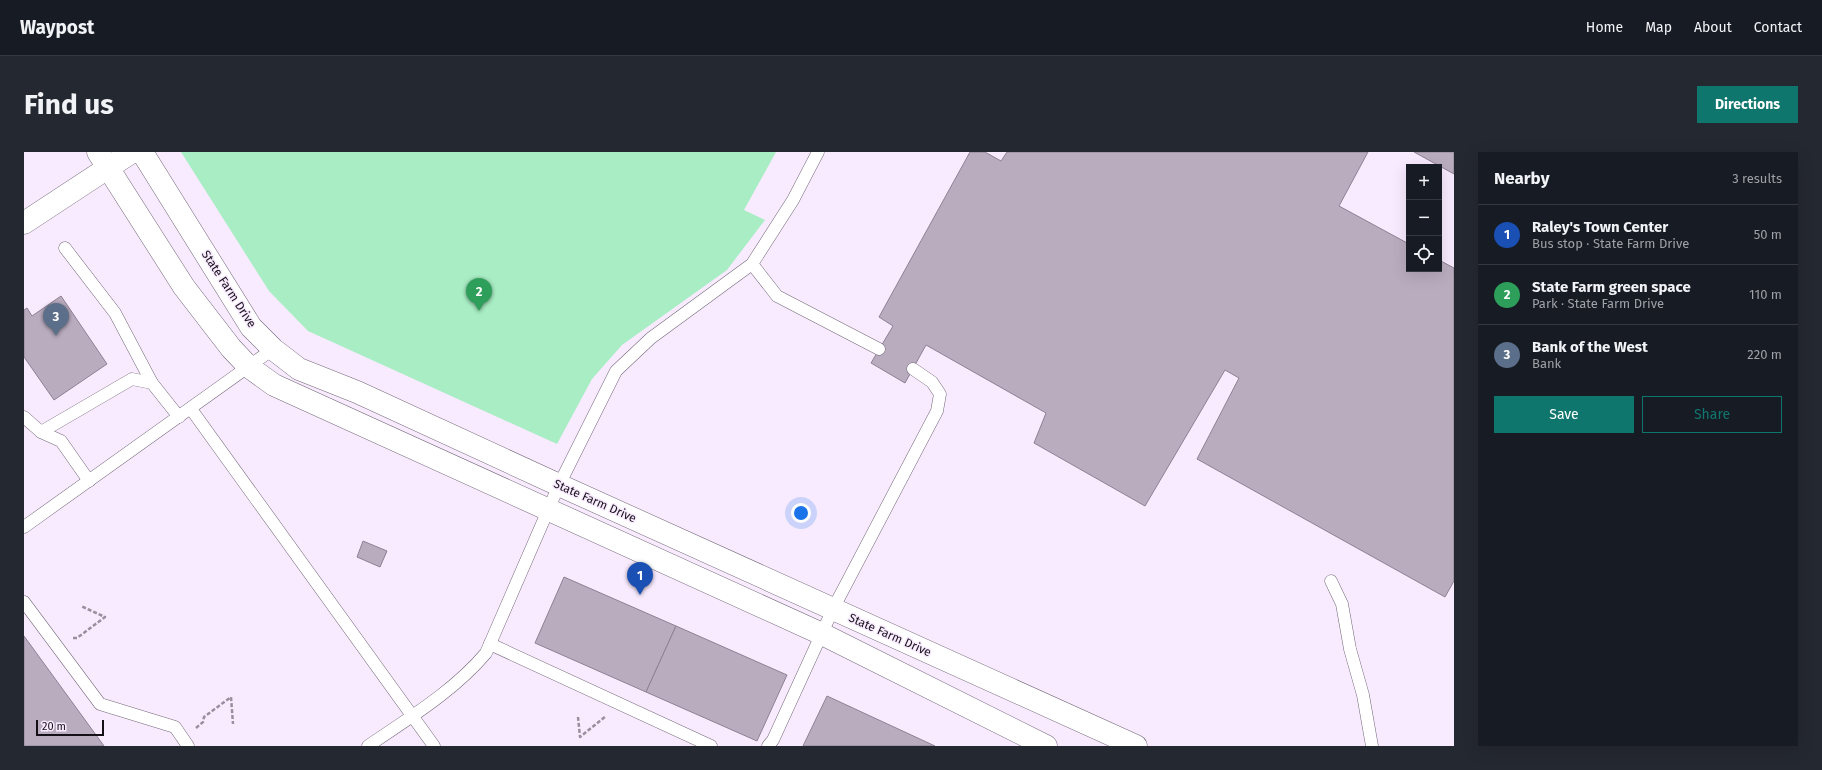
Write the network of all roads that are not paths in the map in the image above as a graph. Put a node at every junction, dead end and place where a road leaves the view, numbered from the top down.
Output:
1 (132, 152) edge
2 (142, 152) edge
3 (818, 152) edge
4 (103, 160) edge
5 (24, 223) edge
6 (66, 248) dead end
7 (752, 264) junction
8 (273, 348) junction
9 (879, 350) dead end
10 (249, 367) junction
11 (912, 369) dead end
12 (152, 383) junction
13 (191, 408) junction
14 (24, 417) edge
15 (179, 417) junction
16 (40, 432) junction
17 (89, 481) junction
18 (559, 485) junction
19 (549, 511) junction
20 (24, 527) edge
21 (1330, 581) dead end
22 (24, 602) edge
23 (833, 609) junction
24 (822, 634) junction
25 (490, 644) junction
26 (412, 715) junction
27 (185, 742) edge
28 (1133, 745) edge
29 (368, 746) edge
30 (434, 746) edge
31 (711, 746) edge
32 (768, 746) edge
33 (1046, 746) edge
34 (1372, 746) edge

1 - 4 street
2 - 8 street, State Farm Drive
3 - 7 lane
4 - 5 street
4 - 10 street
6 - 12 lane
7 - 9 lane
7 - 18 lane
8 - 10 lane
8 - 18 street, State Farm Drive
10 - 13 lane
10 - 19 street
11 - 23 lane
12 - 15 lane
12 - 16 lane
13 - 15 lane
13 - 26 lane
14 - 16 lane
15 - 17 lane
16 - 17 lane
17 - 20 lane
18 - 19 lane
18 - 23 street, State Farm Drive
19 - 24 street
19 - 25 lane
21 - 34 lane
22 - 27 lane
23 - 24 lane
23 - 28 street, State Farm Drive
24 - 32 lane
24 - 33 street
25 - 26 lane
25 - 31 lane
26 - 29 lane
26 - 30 lane

